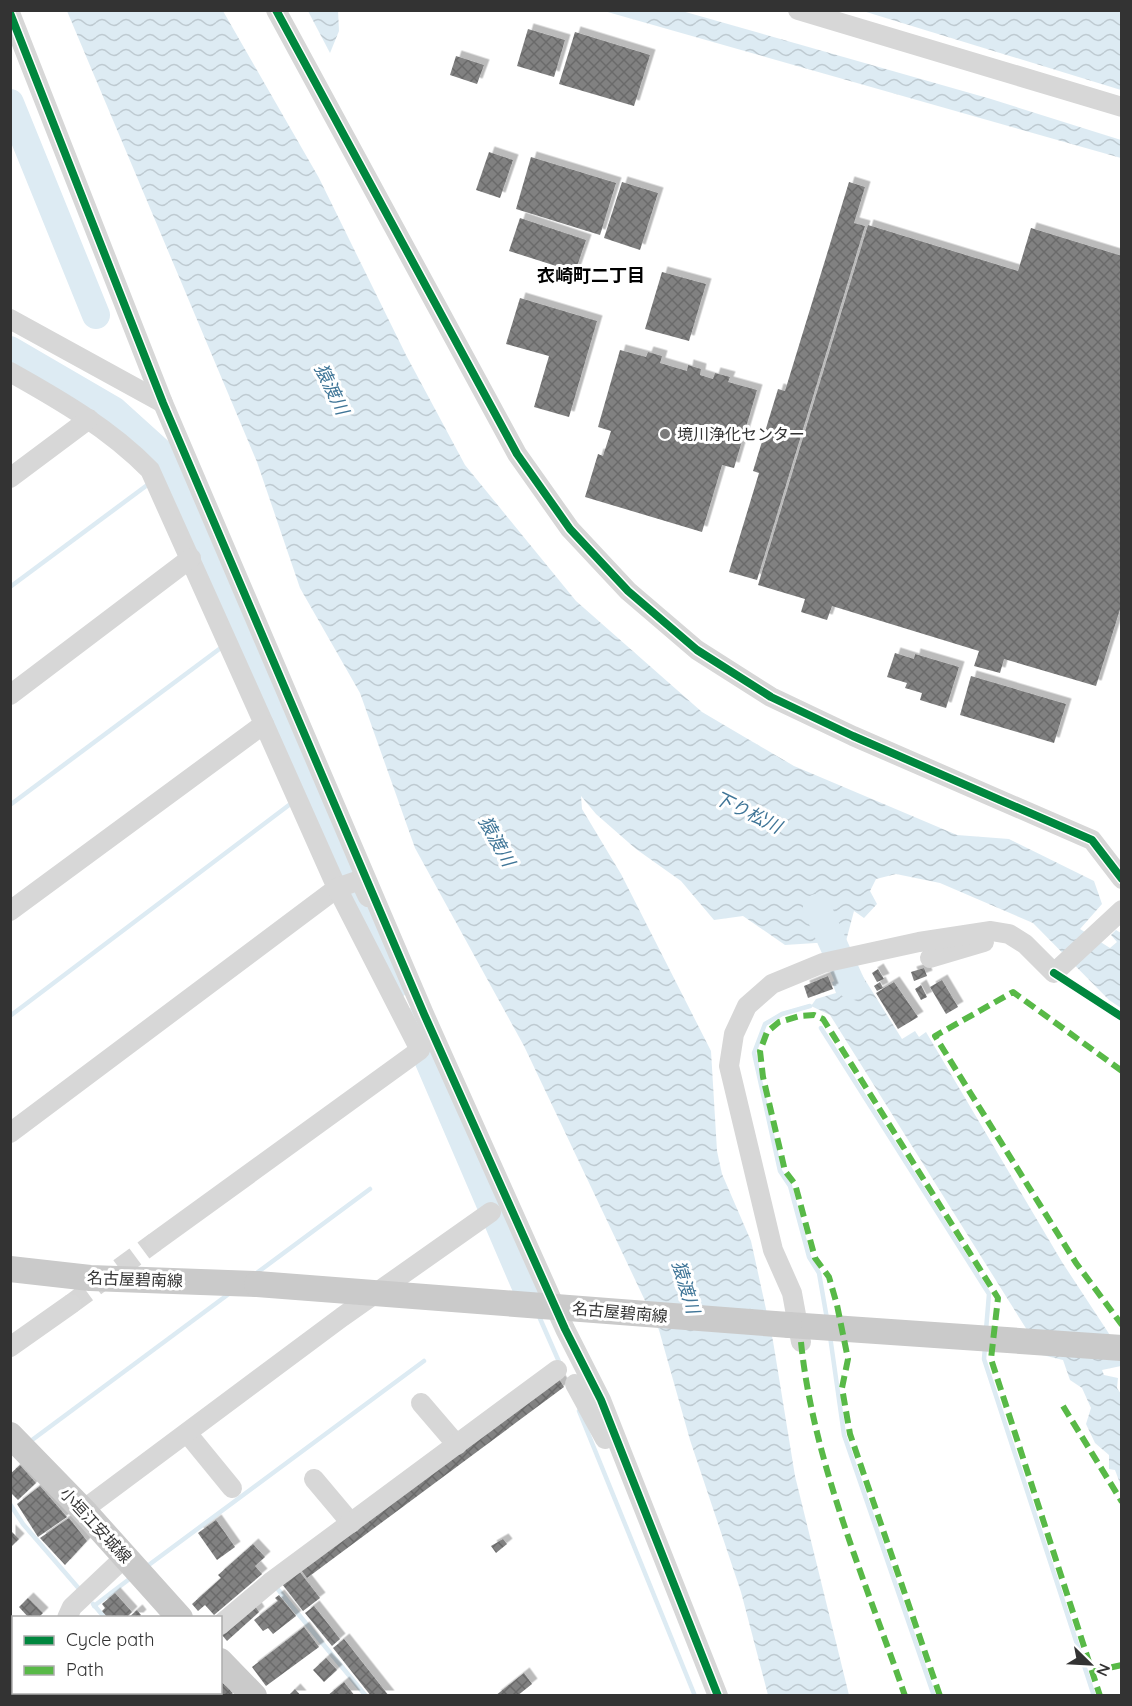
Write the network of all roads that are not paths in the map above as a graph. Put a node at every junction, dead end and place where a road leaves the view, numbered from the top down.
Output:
1 (276, 10) edge
2 (798, 10) edge
3 (10, 13) edge
4 (1122, 107) edge
5 (10, 319) edge
6 (10, 372) edge
7 (163, 403) junction
8 (89, 418) junction
9 (10, 478) edge
10 (191, 558) junction
11 (10, 695) edge
12 (264, 724) junction
13 (1122, 879) edge
14 (338, 888) junction
15 (1122, 909) edge
16 (10, 911) edge
17 (1009, 934) junction
18 (394, 943) junction
19 (930, 958) dead end
20 (10, 1133) edge
21 (491, 1212) dead end
22 (155, 1242) tunnel mouth
23 (10, 1269) edge
24 (71, 1304) tunnel mouth
25 (809, 1330) junction
26 (10, 1347) edge
27 (1122, 1348) edge
28 (557, 1370) dead end
29 (575, 1384) dead end
30 (421, 1403) dead end
31 (187, 1433) junction
32 (19, 1443) edge
33 (457, 1445) junction
34 (632, 1474) junction
35 (314, 1479) dead end
36 (232, 1488) dead end
37 (83, 1510) junction
38 (351, 1523) junction
39 (135, 1567) junction
40 (72, 1610) edge
41 (179, 1616) edge
42 (222, 1623) edge
43 (222, 1663) edge
44 (254, 1695) edge
45 (718, 1695) edge

1 - 13 street
2 - 4 street
3 - 7 street
5 - 7 street
6 - 8 street
7 - 18 street
8 - 9 street
8 - 10 street
10 - 11 street
10 - 12 street
12 - 14 street
12 - 16 street
14 - 18 street
14 - 20 street
14 - 22 street
15 - 17 street
17 - 19 street
17 - 25 street
18 - 34 street
21 - 31 street
23 - 25 main road, 名古屋碧南線, bridge
24 - 26 street
25 - 27 main road, 名古屋碧南線
28 - 33 street
29 - 34 street
30 - 33 street
31 - 36 street
31 - 37 street
32 - 37 main road, 小垣江安城線
33 - 38 street
34 - 45 street
35 - 38 street
37 - 39 main road, 小垣江安城線
38 - 42 street
39 - 40 street
39 - 41 main road, 小垣江安城線
43 - 44 main road

